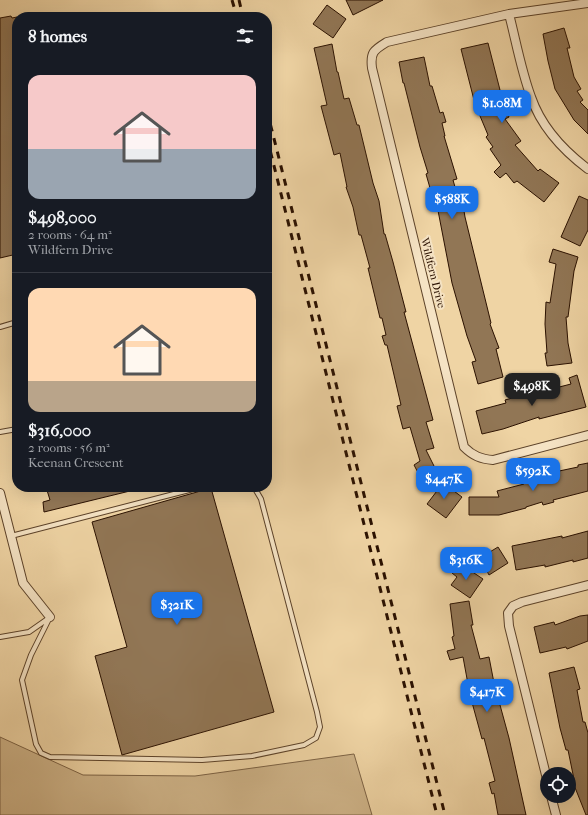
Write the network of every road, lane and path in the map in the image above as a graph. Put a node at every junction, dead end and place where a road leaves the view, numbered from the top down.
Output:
1 (588, 3) edge
2 (509, 14) junction
3 (588, 169) edge
4 (12, 323) edge
5 (0, 327) edge
6 (12, 431) edge
7 (0, 432) edge
8 (588, 435) edge
9 (182, 492) edge
10 (257, 492) edge
11 (0, 494) edge
12 (11, 536) junction
13 (588, 585) edge
14 (50, 617) junction
15 (0, 637) edge
16 (544, 767) edge
17 (553, 803) edge
18 (556, 815) edge

1 - 2 street, Wildfern Drive
2 - 3 street
2 - 8 street, Wildfern Drive
4 - 5 lane
6 - 7 lane
9 - 12 lane
10 - 14 lane
11 - 12 street
12 - 14 street
13 - 16 street
14 - 15 lane
17 - 18 street

